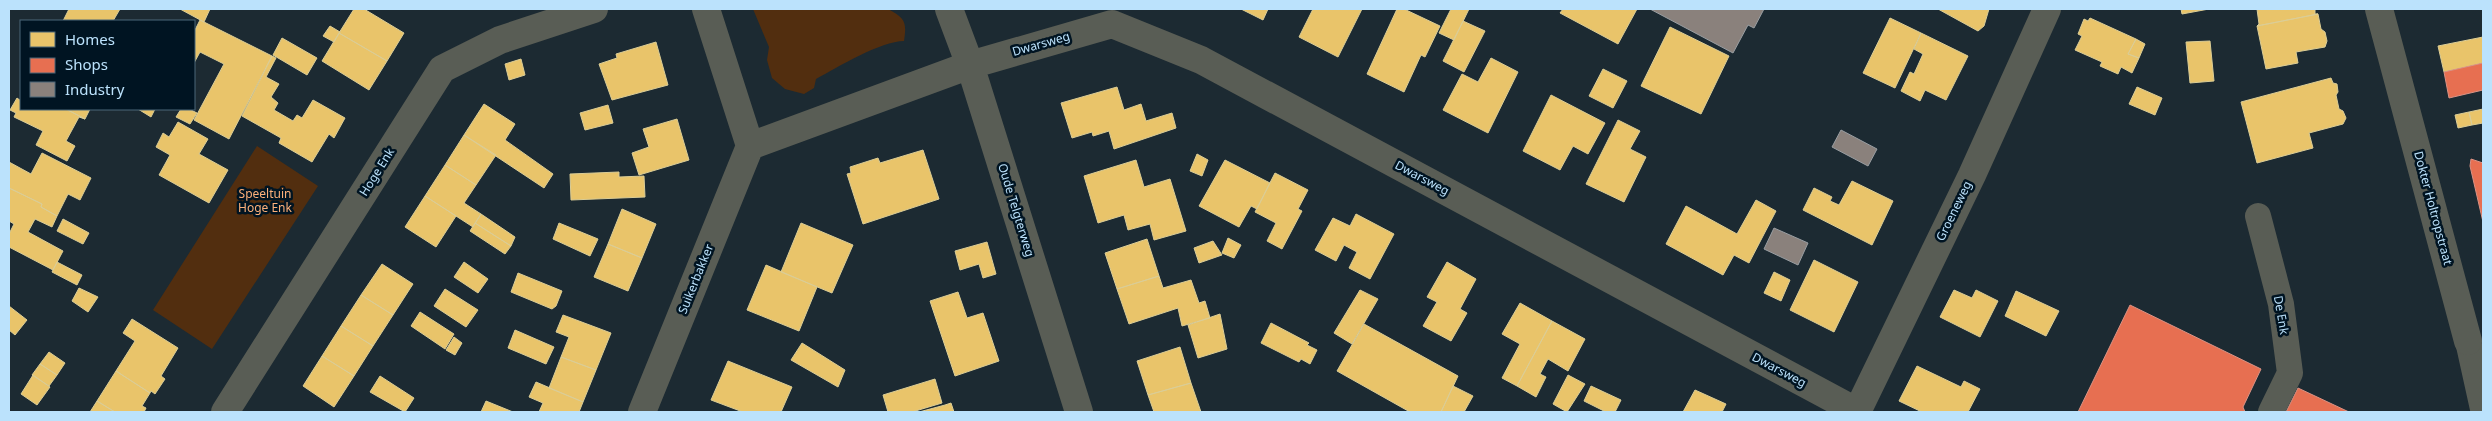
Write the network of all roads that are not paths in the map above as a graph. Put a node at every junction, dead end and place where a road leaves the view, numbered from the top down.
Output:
1 (594, 9) edge
2 (706, 9) edge
3 (949, 9) edge
4 (2048, 9) edge
5 (2379, 9) edge
6 (970, 64) junction
7 (750, 146) junction
8 (2258, 216) dead end
9 (2468, 341) joint
10 (2483, 408) edge
11 (224, 412) edge
12 (642, 412) edge
13 (1079, 412) edge
14 (1857, 412) edge
15 (2271, 412) edge

1 - 11 street, Hoge Enk
2 - 7 street
3 - 6 street, Oude Telgterweg
4 - 14 street, Groeneweg
5 - 9 street, Dokter Holtropstraat
6 - 7 street
6 - 13 street, Oude Telgterweg
6 - 14 street, Dwarsweg
7 - 12 street, Suikerbakker
8 - 15 street, De Enk
9 - 10 street, Dokter Holtropstraat

